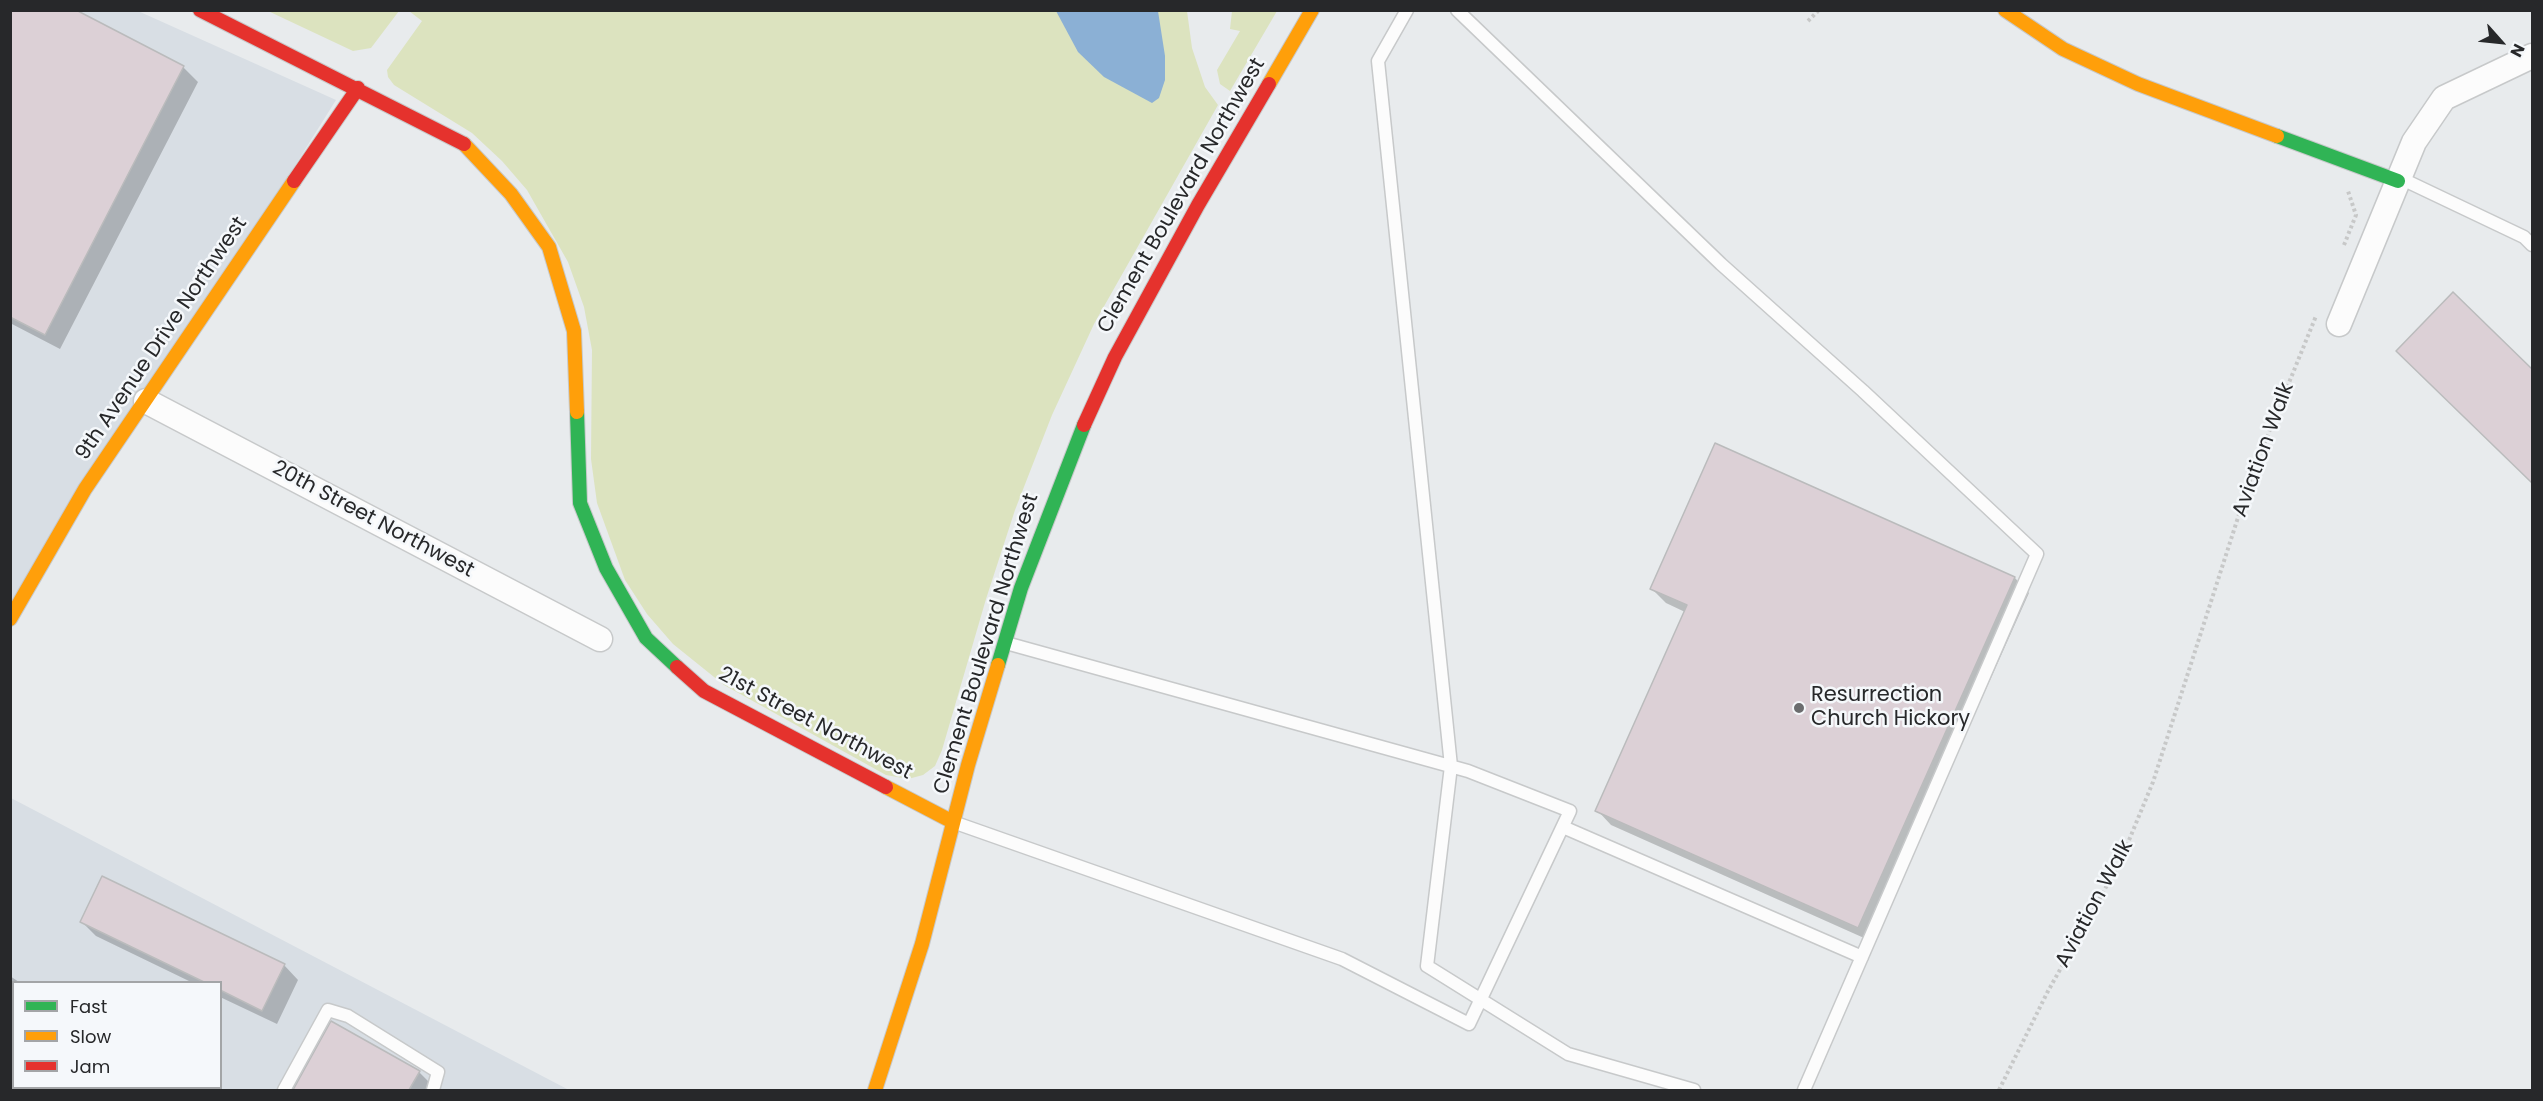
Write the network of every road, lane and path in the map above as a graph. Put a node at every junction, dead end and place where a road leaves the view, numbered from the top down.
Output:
1 (200, 10) edge
2 (1312, 10) edge
3 (1407, 10) edge
4 (1457, 10) edge
5 (1820, 10) edge
6 (2005, 10) edge
7 (1808, 21) dead end
8 (2532, 56) edge
9 (358, 88) junction
10 (2398, 179) junction
11 (2347, 189) dead end
12 (2532, 245) edge
13 (2343, 247) dead end
14 (2317, 312) dead end
15 (2339, 324) dead end
16 (146, 401) junction
17 (10, 619) edge
18 (600, 639) dead end
19 (1005, 643) junction
20 (1451, 766) junction
21 (953, 822) junction
22 (1563, 827) junction
23 (1862, 957) junction
24 (1480, 1000) junction
25 (284, 1090) edge
26 (433, 1090) edge
27 (875, 1090) edge
28 (1694, 1090) edge
29 (1804, 1090) edge
30 (1999, 1090) edge

1 - 9 street, 21st Street Northwest
2 - 19 street, Clement Boulevard Northwest
3 - 20 lane
4 - 23 lane
5 - 7 path
6 - 10 street
8 - 10 street
9 - 16 street, 9th Avenue Drive Northwest
9 - 21 street, 21st Street Northwest
10 - 12 lane
10 - 15 street
11 - 13 path
14 - 30 path, Aviation Walk
16 - 17 street, 9th Avenue Drive Northwest
16 - 18 street, 20th Street Northwest
19 - 20 lane
19 - 21 street, Clement Boulevard Northwest
20 - 22 lane
20 - 24 lane
21 - 24 lane
21 - 27 street, Clement Boulevard Northwest
22 - 23 lane
22 - 24 lane
23 - 29 lane
24 - 28 lane
25 - 26 lane

